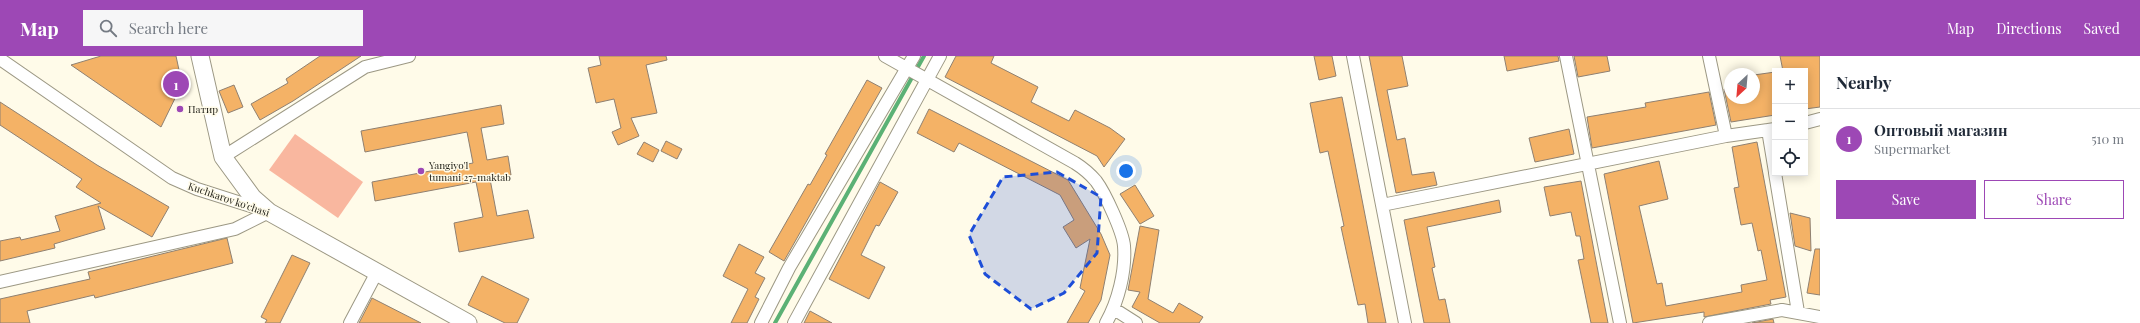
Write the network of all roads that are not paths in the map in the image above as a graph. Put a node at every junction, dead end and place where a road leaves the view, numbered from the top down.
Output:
1 (200, 56) edge
2 (409, 56) edge
3 (884, 56) edge
4 (914, 56) edge
5 (940, 56) edge
6 (1353, 56) edge
7 (1566, 56) edge
8 (1709, 56) edge
9 (0, 59) edge
10 (908, 70) junction
11 (926, 80) junction
12 (1820, 119) edge
13 (1808, 121) edge
14 (1772, 130) edge
15 (1726, 136) junction
16 (223, 157) junction
17 (1588, 165) junction
18 (1775, 176) edge
19 (1382, 205) junction
20 (270, 212) junction
21 (378, 272) junction
22 (0, 282) edge
23 (1114, 309) junction
24 (1798, 312) junction
25 (1820, 317) edge
26 (350, 323) edge
27 (468, 323) edge
28 (760, 323) edge
29 (794, 323) edge
30 (1106, 323) edge
31 (1136, 323) edge
32 (1405, 323) edge
33 (1620, 323) edge
34 (1710, 323) edge

1 - 16 main road
2 - 16 street
3 - 10 street
4 - 10 street
5 - 11 street
6 - 19 street
7 - 17 street
8 - 15 street
9 - 20 street, Kuchkarov ko'chasi
10 - 11 street
10 - 28 street
11 - 23 street
11 - 29 street
12 - 13 street
14 - 15 street
15 - 17 street
16 - 20 main road
17 - 19 street
17 - 33 street
18 - 24 street
19 - 32 street
20 - 21 main road, Kuchkarov ko'chasi
20 - 22 street
21 - 26 street
21 - 27 main road, Kuchkarov ko'chasi
23 - 30 street
23 - 31 street
24 - 25 street
24 - 34 street

